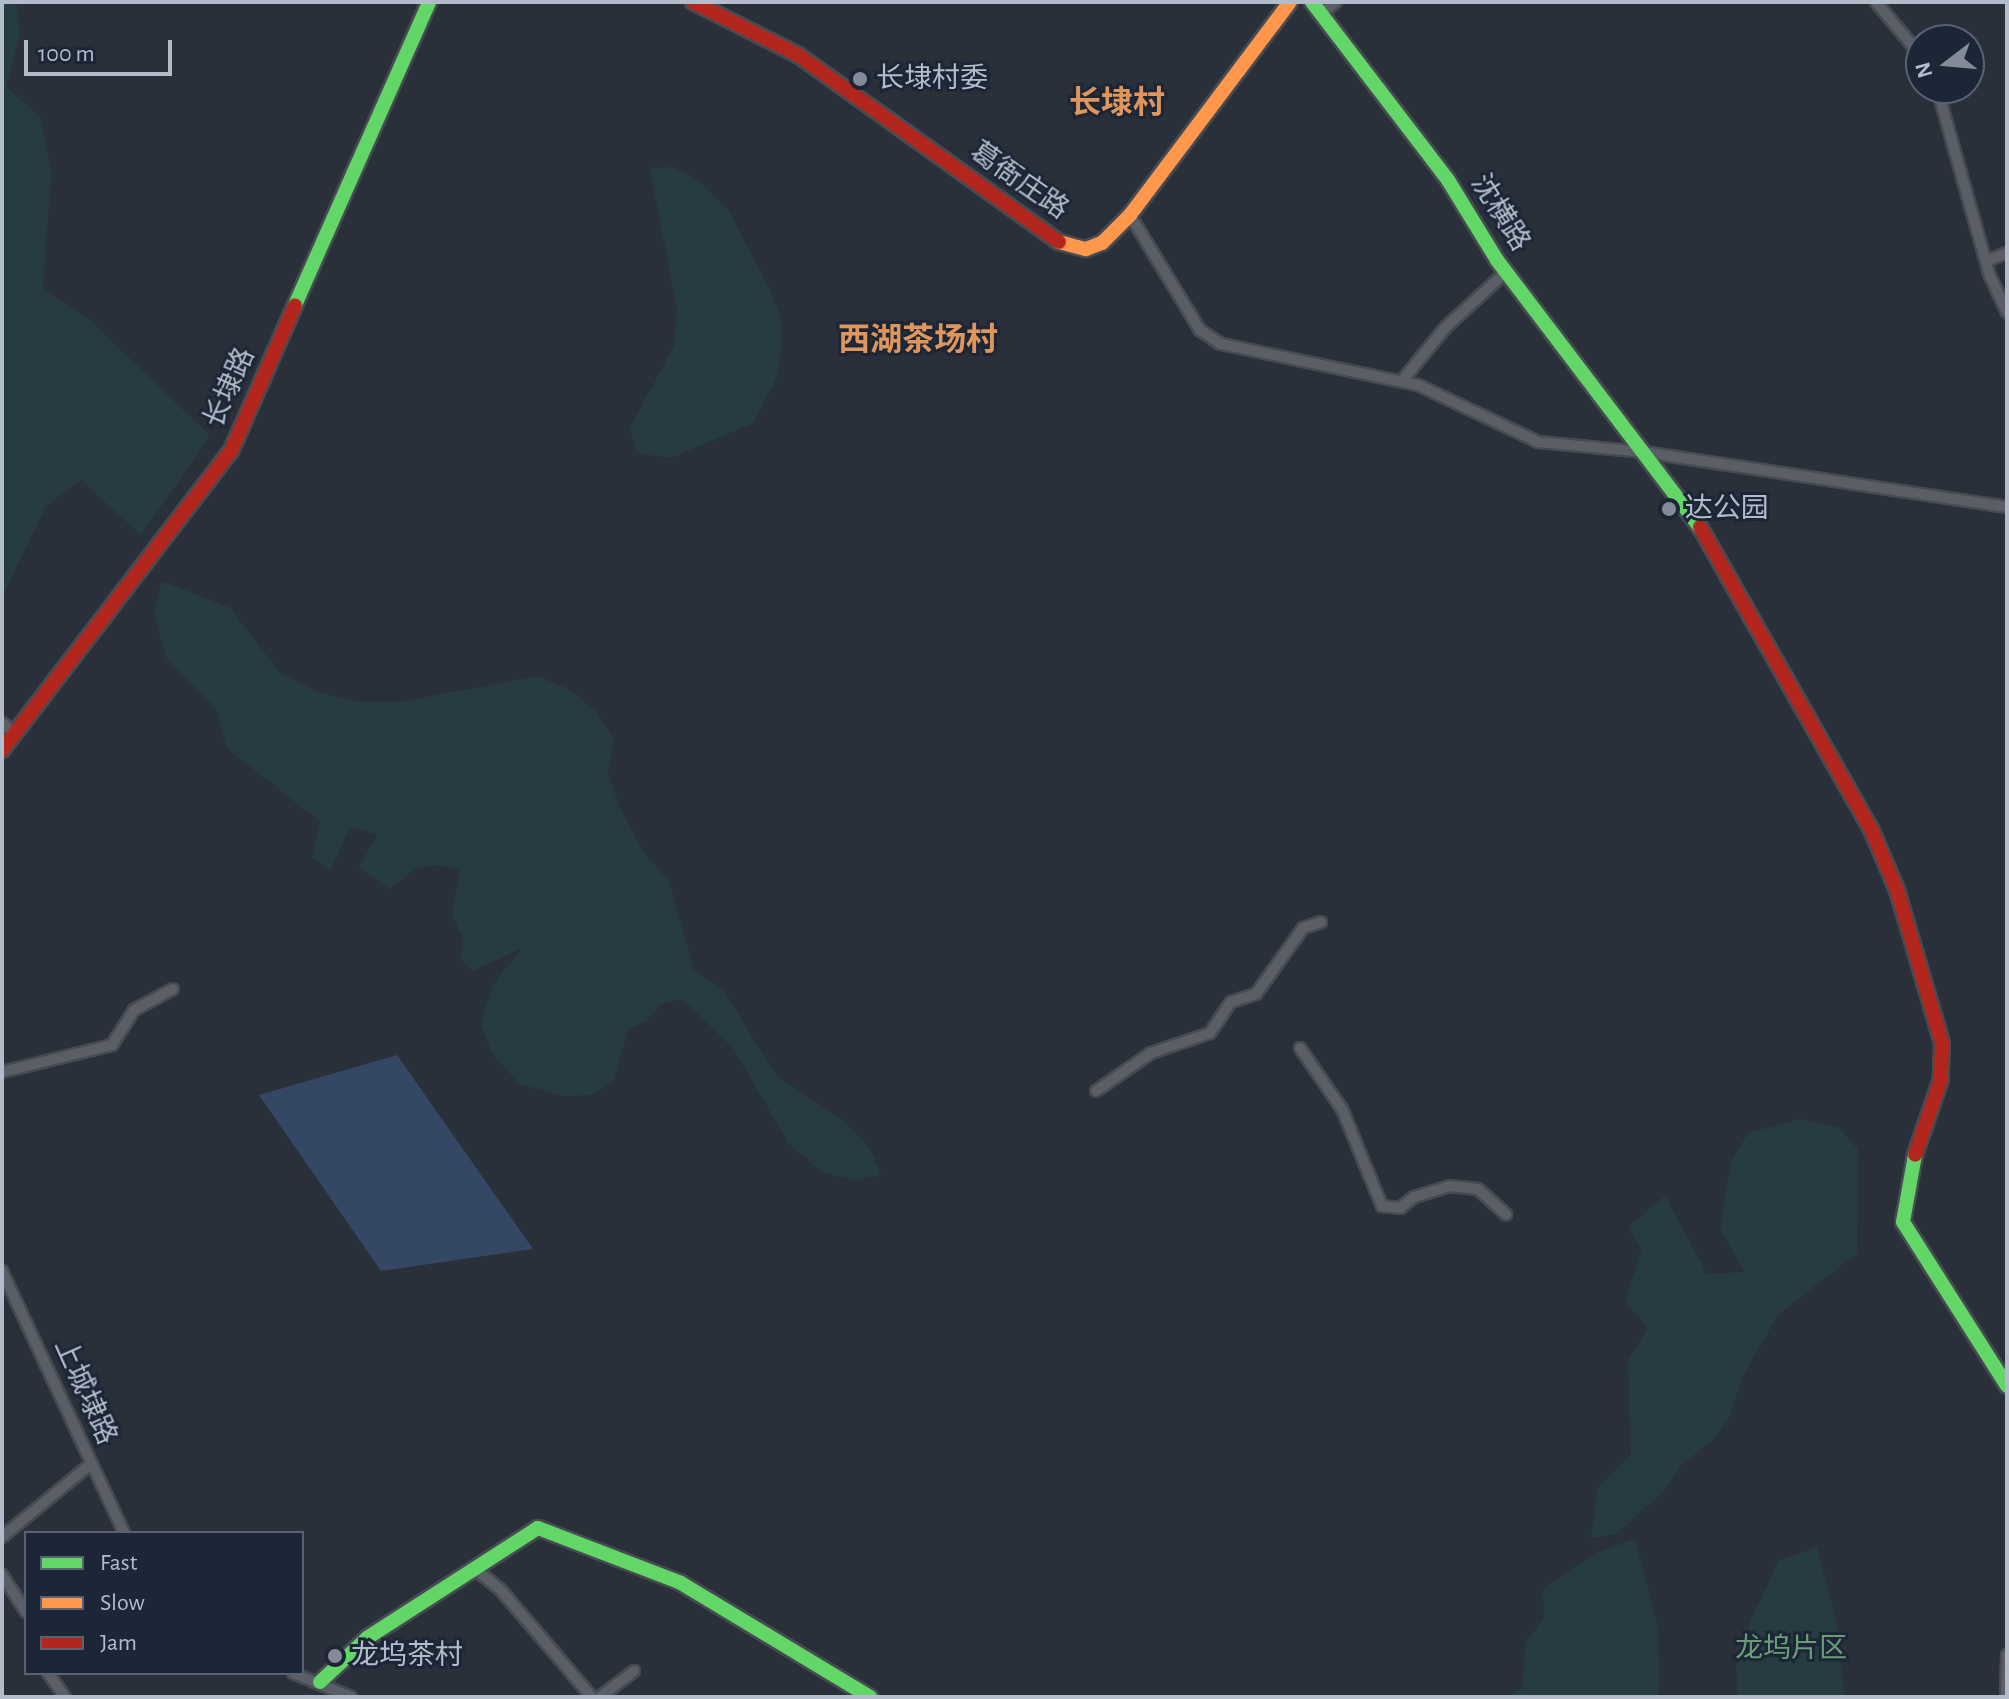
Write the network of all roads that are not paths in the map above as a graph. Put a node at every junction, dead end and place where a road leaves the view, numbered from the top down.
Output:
1 (429, 2) edge
2 (693, 2) edge
3 (1290, 2) edge
4 (1336, 2) edge
5 (1876, 2) edge
6 (1317, 7) edge
7 (1905, 37) edge
8 (1942, 104) edge
9 (1130, 215) junction
10 (2007, 253) edge
11 (1986, 261) junction
12 (1506, 272) junction
13 (2007, 312) edge
14 (1401, 382) junction
15 (1643, 452) junction
16 (2007, 507) edge
17 (8, 728) edge
18 (2, 750) edge
19 (1321, 922) dead end
20 (173, 989) dead end
21 (1300, 1048) dead end
22 (2, 1072) edge
23 (1096, 1091) dead end
24 (1506, 1214) dead end
25 (2, 1271) edge
26 (2007, 1386) edge
27 (91, 1464) junction
28 (123, 1531) edge
29 (2, 1537) edge
30 (475, 1569) junction
31 (2, 1575) edge
32 (24, 1609) edge
33 (2007, 1655) edge
34 (634, 1671) dead end
35 (49, 1675) edge
36 (299, 1675) edge
37 (320, 1682) junction
38 (65, 1697) edge
39 (351, 1697) edge
40 (592, 1697) edge
41 (600, 1697) edge
42 (870, 1697) edge
43 (2006, 1697) edge

1 - 17 street, 长埭路
2 - 9 street, 葛衙庄路
3 - 9 street, 葛衙庄路
4 - 6 street
5 - 7 street
6 - 12 street, 沈横路
8 - 11 street
9 - 14 street
10 - 11 street
11 - 13 street
12 - 14 street
12 - 15 street, 沈横路
14 - 15 street
15 - 16 street
15 - 26 street, 沈横路
17 - 18 street, 长埭路
19 - 23 street
20 - 22 street
21 - 24 street
25 - 27 street, 上城埭路
27 - 28 street, 上城埭路
27 - 29 street
30 - 37 street
30 - 40 street
30 - 42 street
31 - 32 street
33 - 43 street
34 - 41 street
35 - 38 street
36 - 37 street
37 - 39 street

